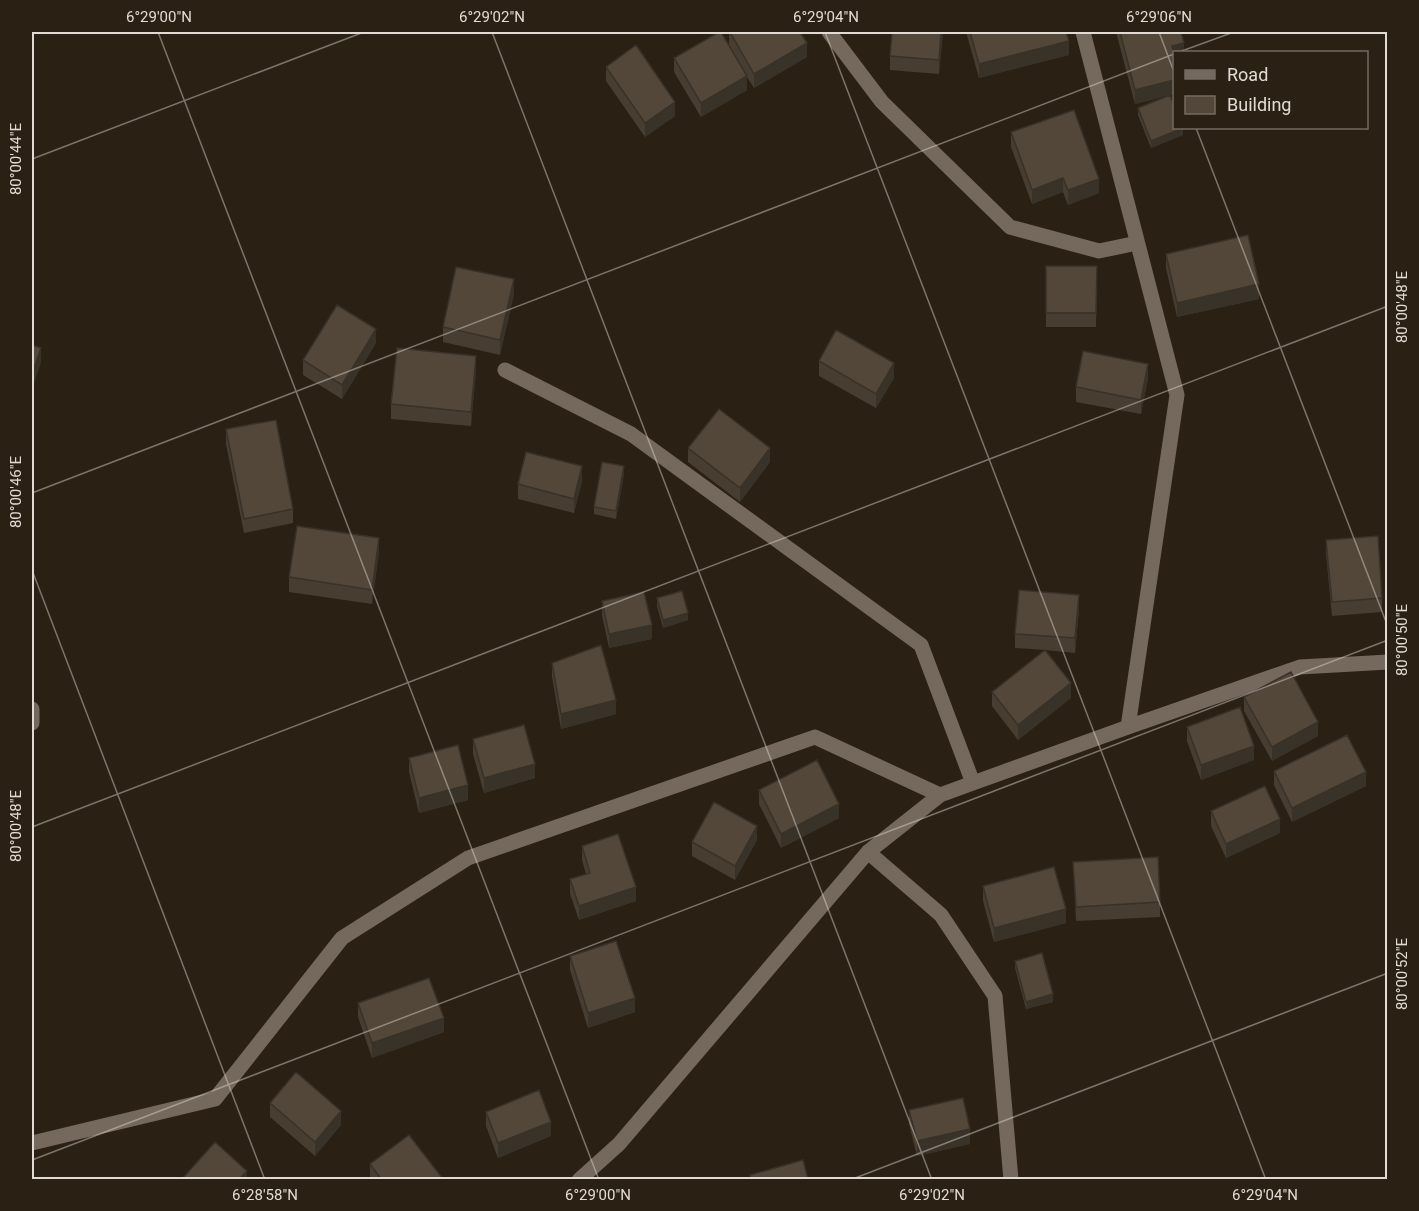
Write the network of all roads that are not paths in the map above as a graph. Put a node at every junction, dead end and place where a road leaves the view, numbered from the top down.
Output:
1 (829, 32) edge
2 (1083, 32) edge
3 (1137, 243) junction
4 (505, 370) dead end
5 (1388, 662) edge
6 (32, 710) edge
7 (32, 723) edge
8 (1128, 727) junction
9 (973, 783) junction
10 (940, 795) junction
11 (868, 852) junction
12 (32, 1143) edge
13 (579, 1179) edge
14 (1011, 1179) edge

1 - 3 street
2 - 3 street
3 - 8 street
4 - 9 street
5 - 8 street
6 - 7 street
8 - 9 street
9 - 10 street
10 - 11 street
10 - 12 street
11 - 13 street
11 - 14 street

